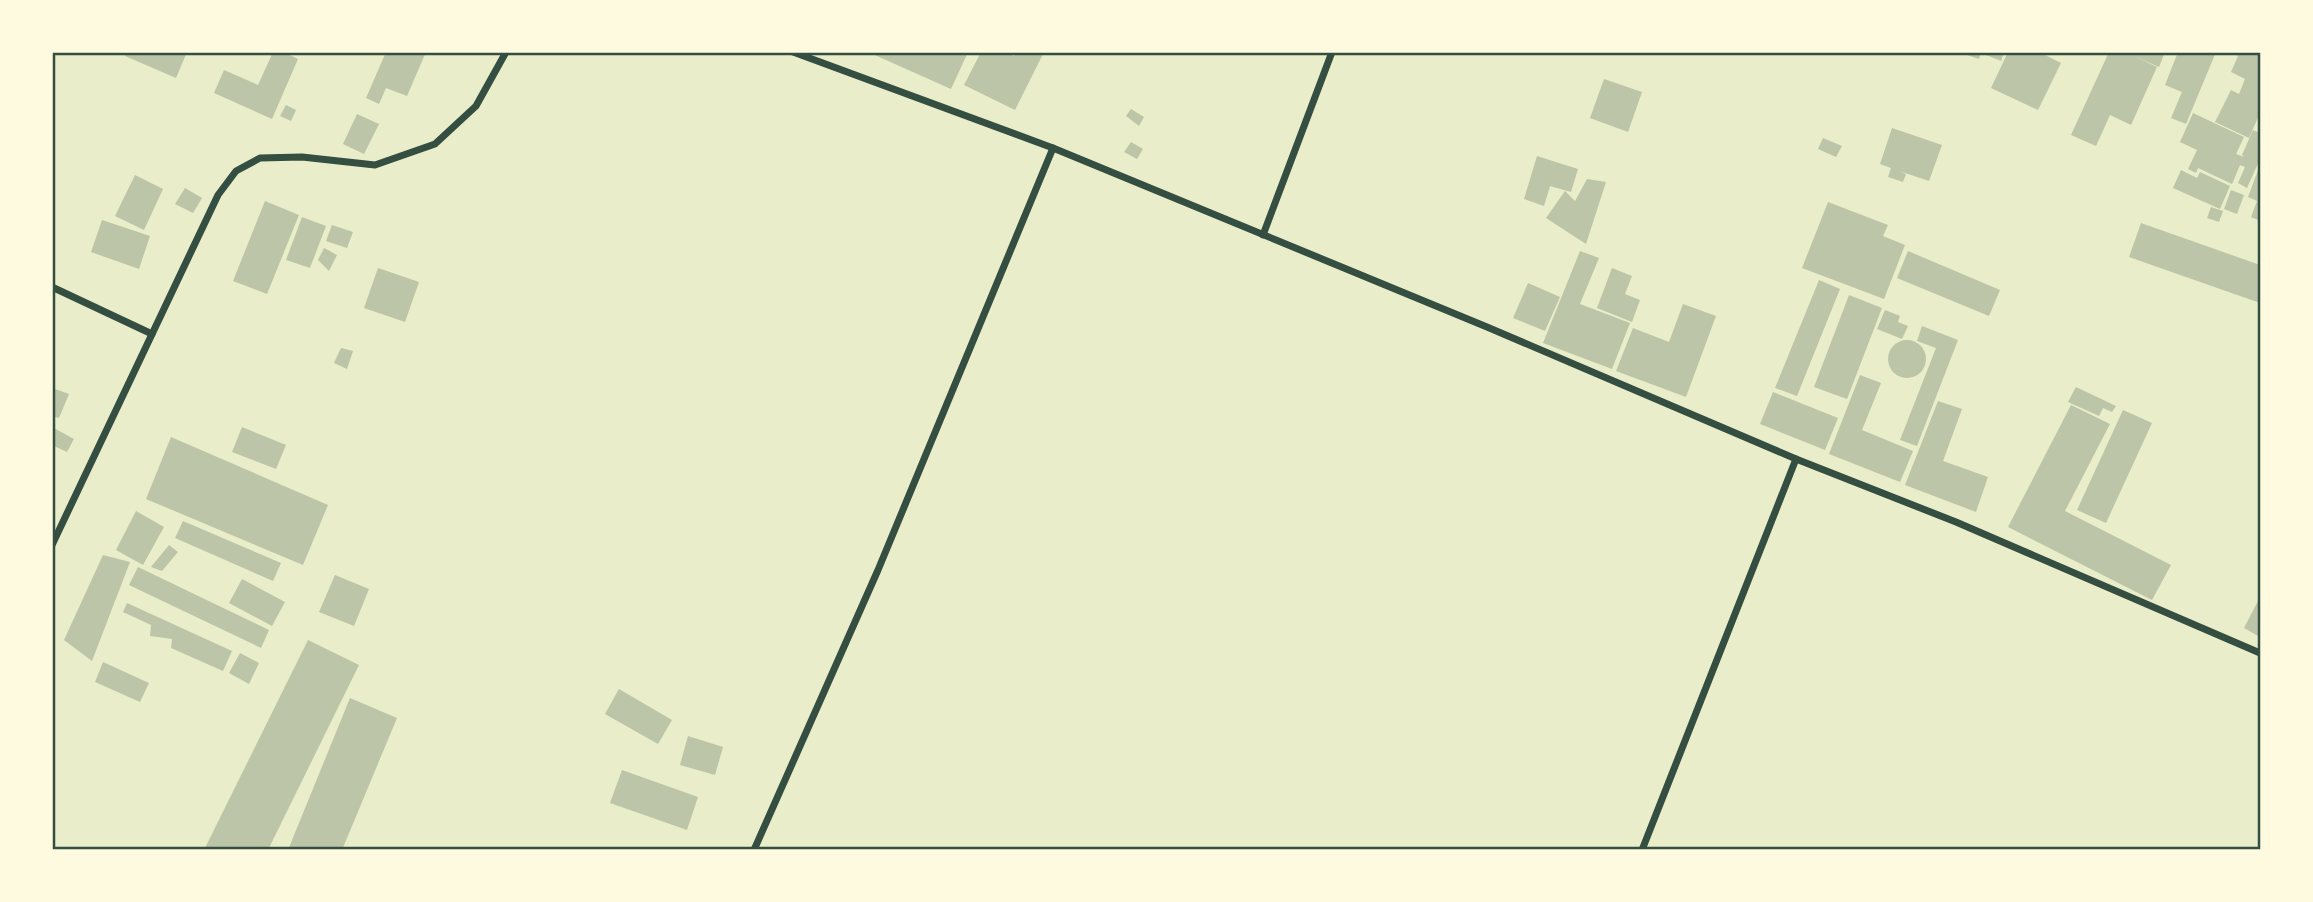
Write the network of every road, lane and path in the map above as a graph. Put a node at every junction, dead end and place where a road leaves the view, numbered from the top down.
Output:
1 (506, 52) edge
2 (793, 52) edge
3 (1332, 52) edge
4 (1053, 148) junction
5 (1263, 235) junction
6 (52, 287) edge
7 (152, 334) junction
8 (1796, 459) junction
9 (52, 545) edge
10 (2260, 653) edge
11 (754, 849) edge
12 (1642, 849) edge

1 - 7 street
2 - 4 street
3 - 5 street
4 - 5 street
4 - 11 street
5 - 8 street
6 - 7 street
7 - 9 street
8 - 10 street
8 - 12 street

